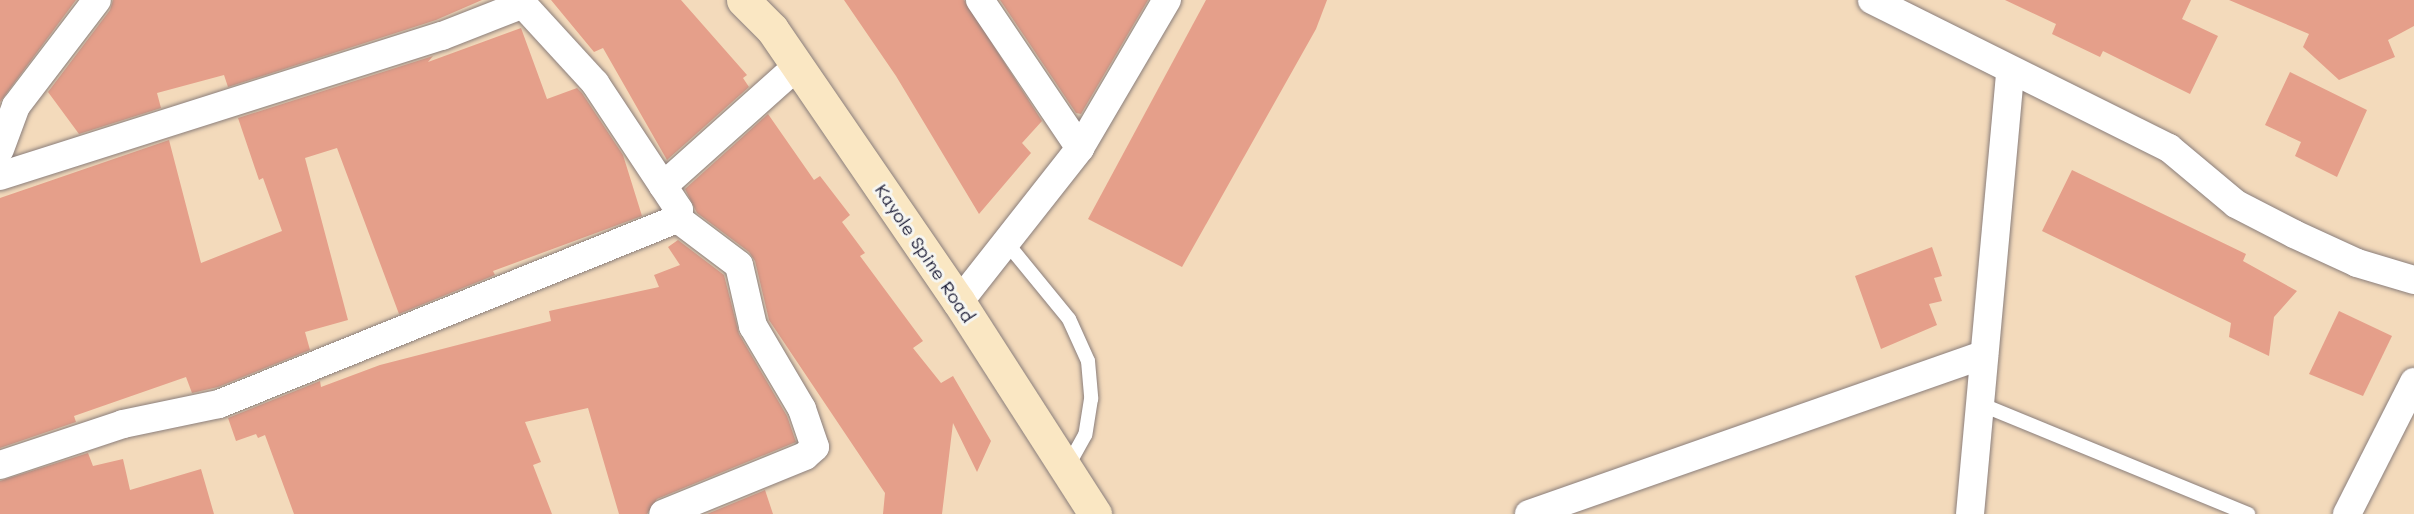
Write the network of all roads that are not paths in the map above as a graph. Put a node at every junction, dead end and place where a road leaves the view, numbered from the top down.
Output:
1 (97, 0) edge
2 (744, 0) edge
3 (980, 0) edge
4 (1167, 0) edge
5 (1872, 0) edge
6 (520, 3) edge
7 (797, 66) junction
8 (2010, 72) junction
9 (1080, 148) junction
10 (0, 149) edge
11 (0, 176) edge
12 (663, 186) junction
13 (678, 219) junction
14 (1006, 242) junction
15 (2414, 280) edge
16 (959, 302) junction
17 (1984, 355) junction
18 (2414, 382) edge
19 (1980, 404) junction
20 (0, 465) edge
21 (1067, 467) junction
22 (663, 514) edge
23 (1095, 514) edge
24 (1529, 514) edge
25 (1970, 514) edge
26 (2248, 514) edge
27 (2347, 514) edge

1 - 10 street
2 - 7 main road, Kayole Spine Road
3 - 9 street
4 - 9 street
5 - 8 street
6 - 11 street
6 - 12 street
7 - 12 street
7 - 16 main road, Kayole Spine Road
8 - 15 street
8 - 17 street
9 - 14 street
12 - 13 street
13 - 20 street
13 - 22 street
14 - 16 street
14 - 21 lane
16 - 21 main road, Kayole Spine Road
17 - 19 street
17 - 24 street
18 - 27 street
19 - 25 street
19 - 26 lane
21 - 23 main road, Kayole Spine Road

